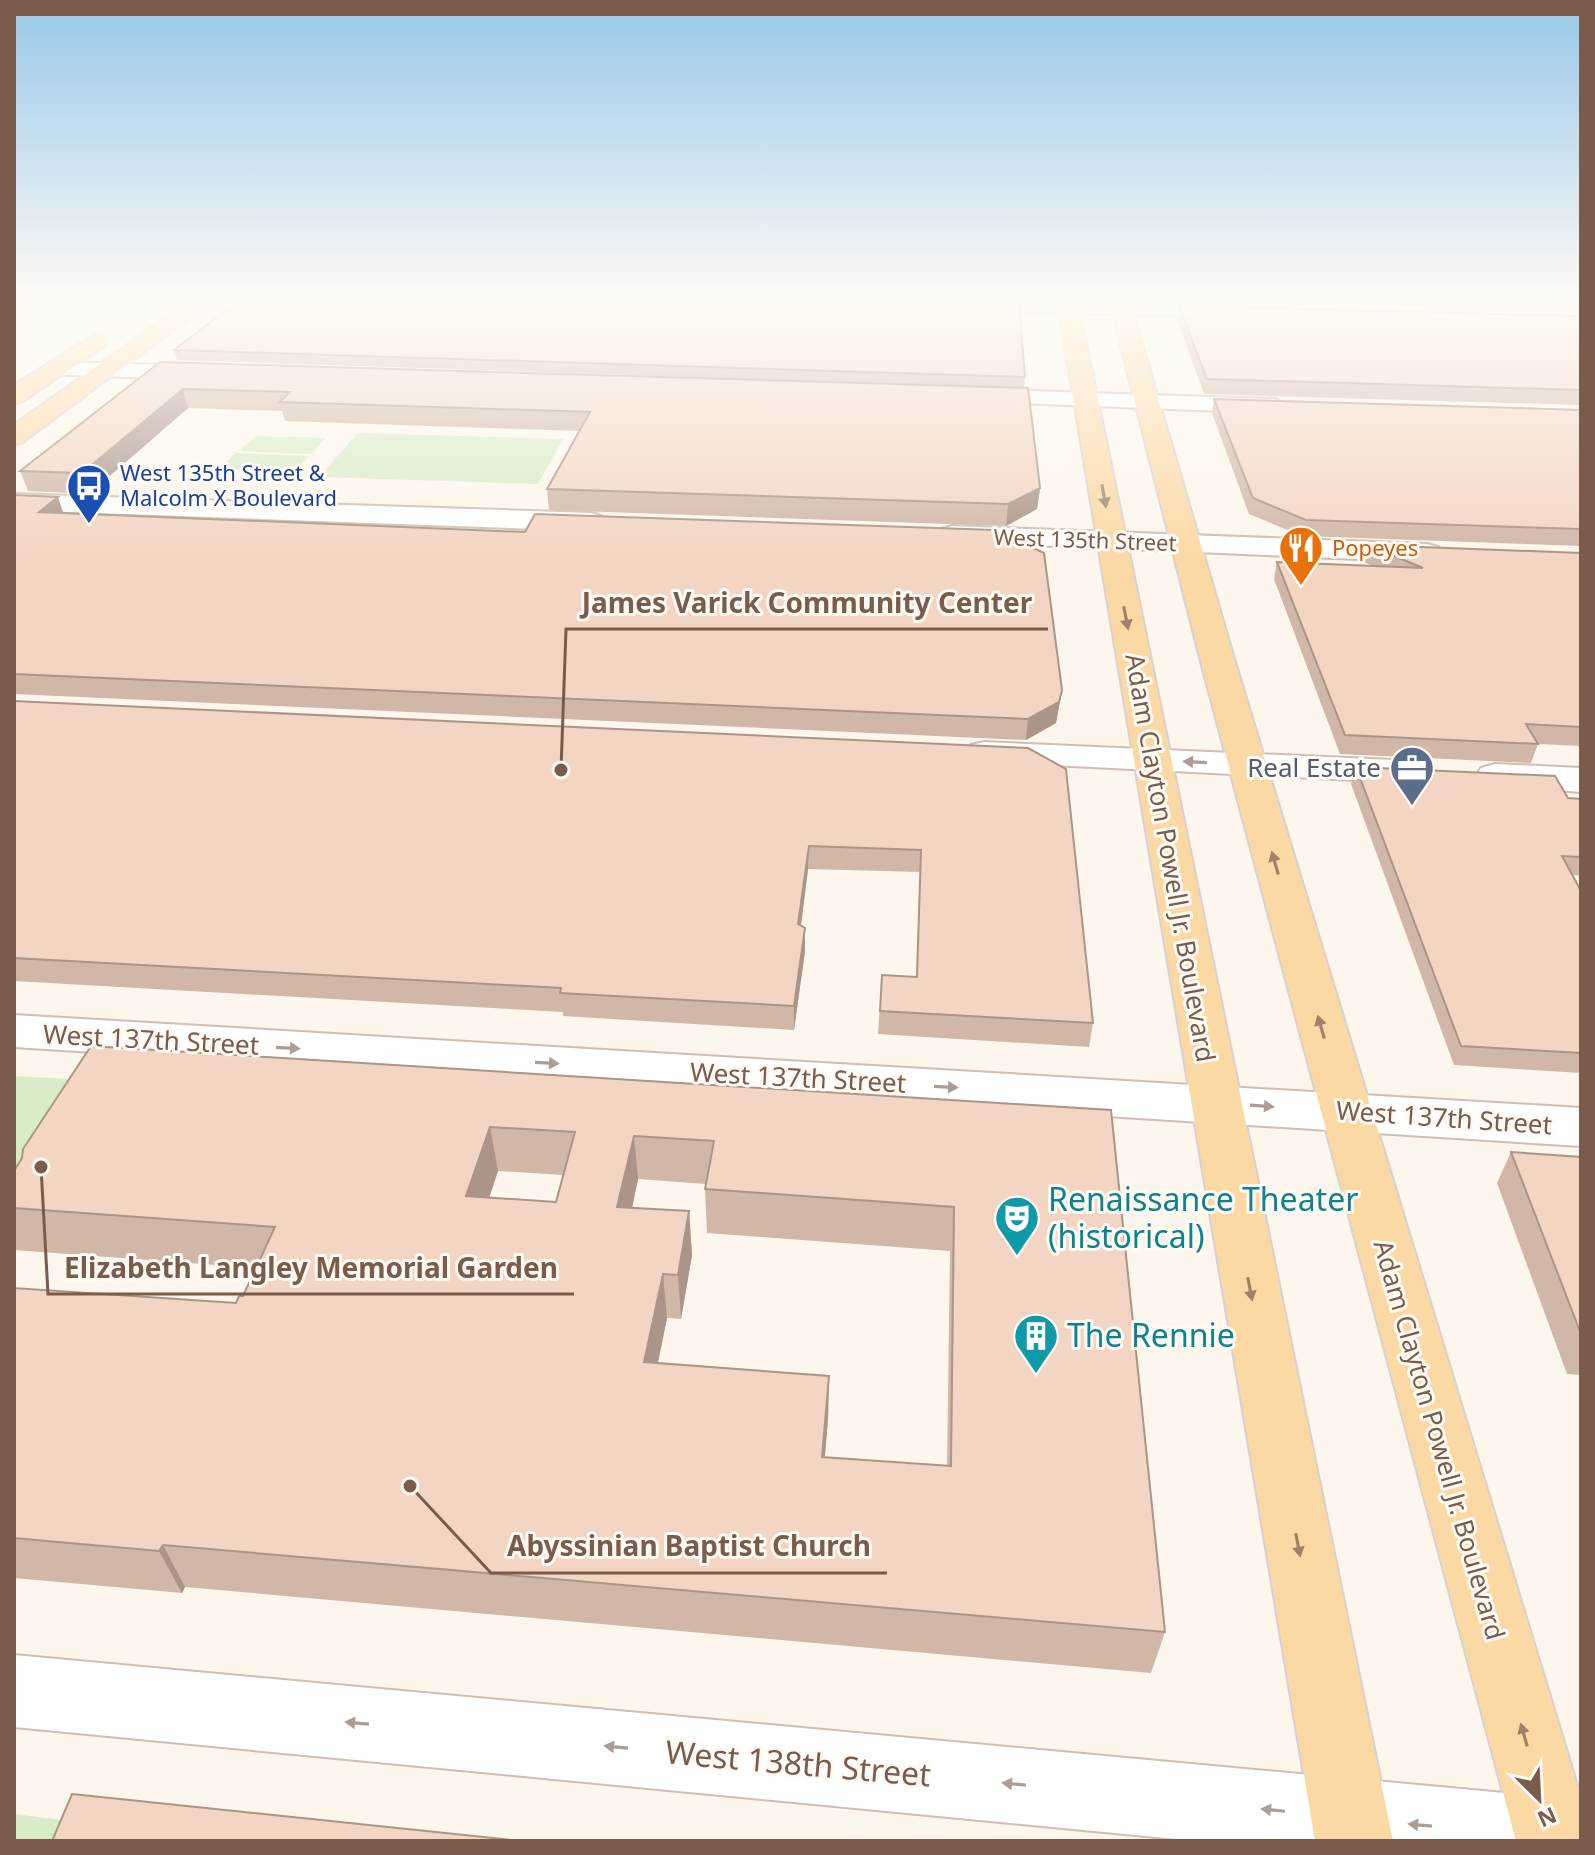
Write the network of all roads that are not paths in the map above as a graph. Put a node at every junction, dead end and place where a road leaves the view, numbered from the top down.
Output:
1 (85, 386) edge
2 (1083, 386) edge
3 (1142, 386) edge
4 (947, 395) edge
5 (1086, 400) junction
6 (1146, 402) junction
7 (1301, 407) edge
8 (14, 437) edge
9 (14, 502) edge
10 (616, 523) edge
11 (927, 534) edge
12 (1112, 541) junction
13 (1186, 544) junction
14 (1458, 554) edge
15 (951, 751) edge
16 (1153, 760) junction
17 (1248, 765) junction
18 (1581, 780) edge
19 (14, 1031) edge
20 (1214, 1103) junction
21 (1346, 1112) junction
22 (1581, 1127) edge
23 (14, 1691) edge
24 (1352, 1830) edge
25 (1563, 1839) edge

1 - 8 main road
2 - 5 main road, Adam Clayton Powell Jr. Boulevard
3 - 6 main road, Adam Clayton Powell Jr. Boulevard
4 - 5 street
5 - 6 street
5 -> 12 main road, Adam Clayton Powell Jr. Boulevard
6 - 7 street
6 - 13 main road, Adam Clayton Powell Jr. Boulevard
9 - 10 street
11 - 12 street, West 135th Street
12 - 13 street, West 135th Street
12 -> 16 main road, Adam Clayton Powell Jr. Boulevard
13 - 14 street, West 135th Street
13 - 17 main road, Adam Clayton Powell Jr. Boulevard
15 - 16 street
17 -> 16 street
16 - 20 main road, Adam Clayton Powell Jr. Boulevard
17 - 18 street
21 -> 17 main road, Adam Clayton Powell Jr. Boulevard
19 -> 20 street, West 137th Street
20 -> 21 street, West 137th Street
20 -> 24 main road, Adam Clayton Powell Jr. Boulevard
21 - 22 street, West 137th Street
25 -> 21 main road, Adam Clayton Powell Jr. Boulevard
24 -> 23 street, West 138th Street
25 -> 24 street, West 138th Street

